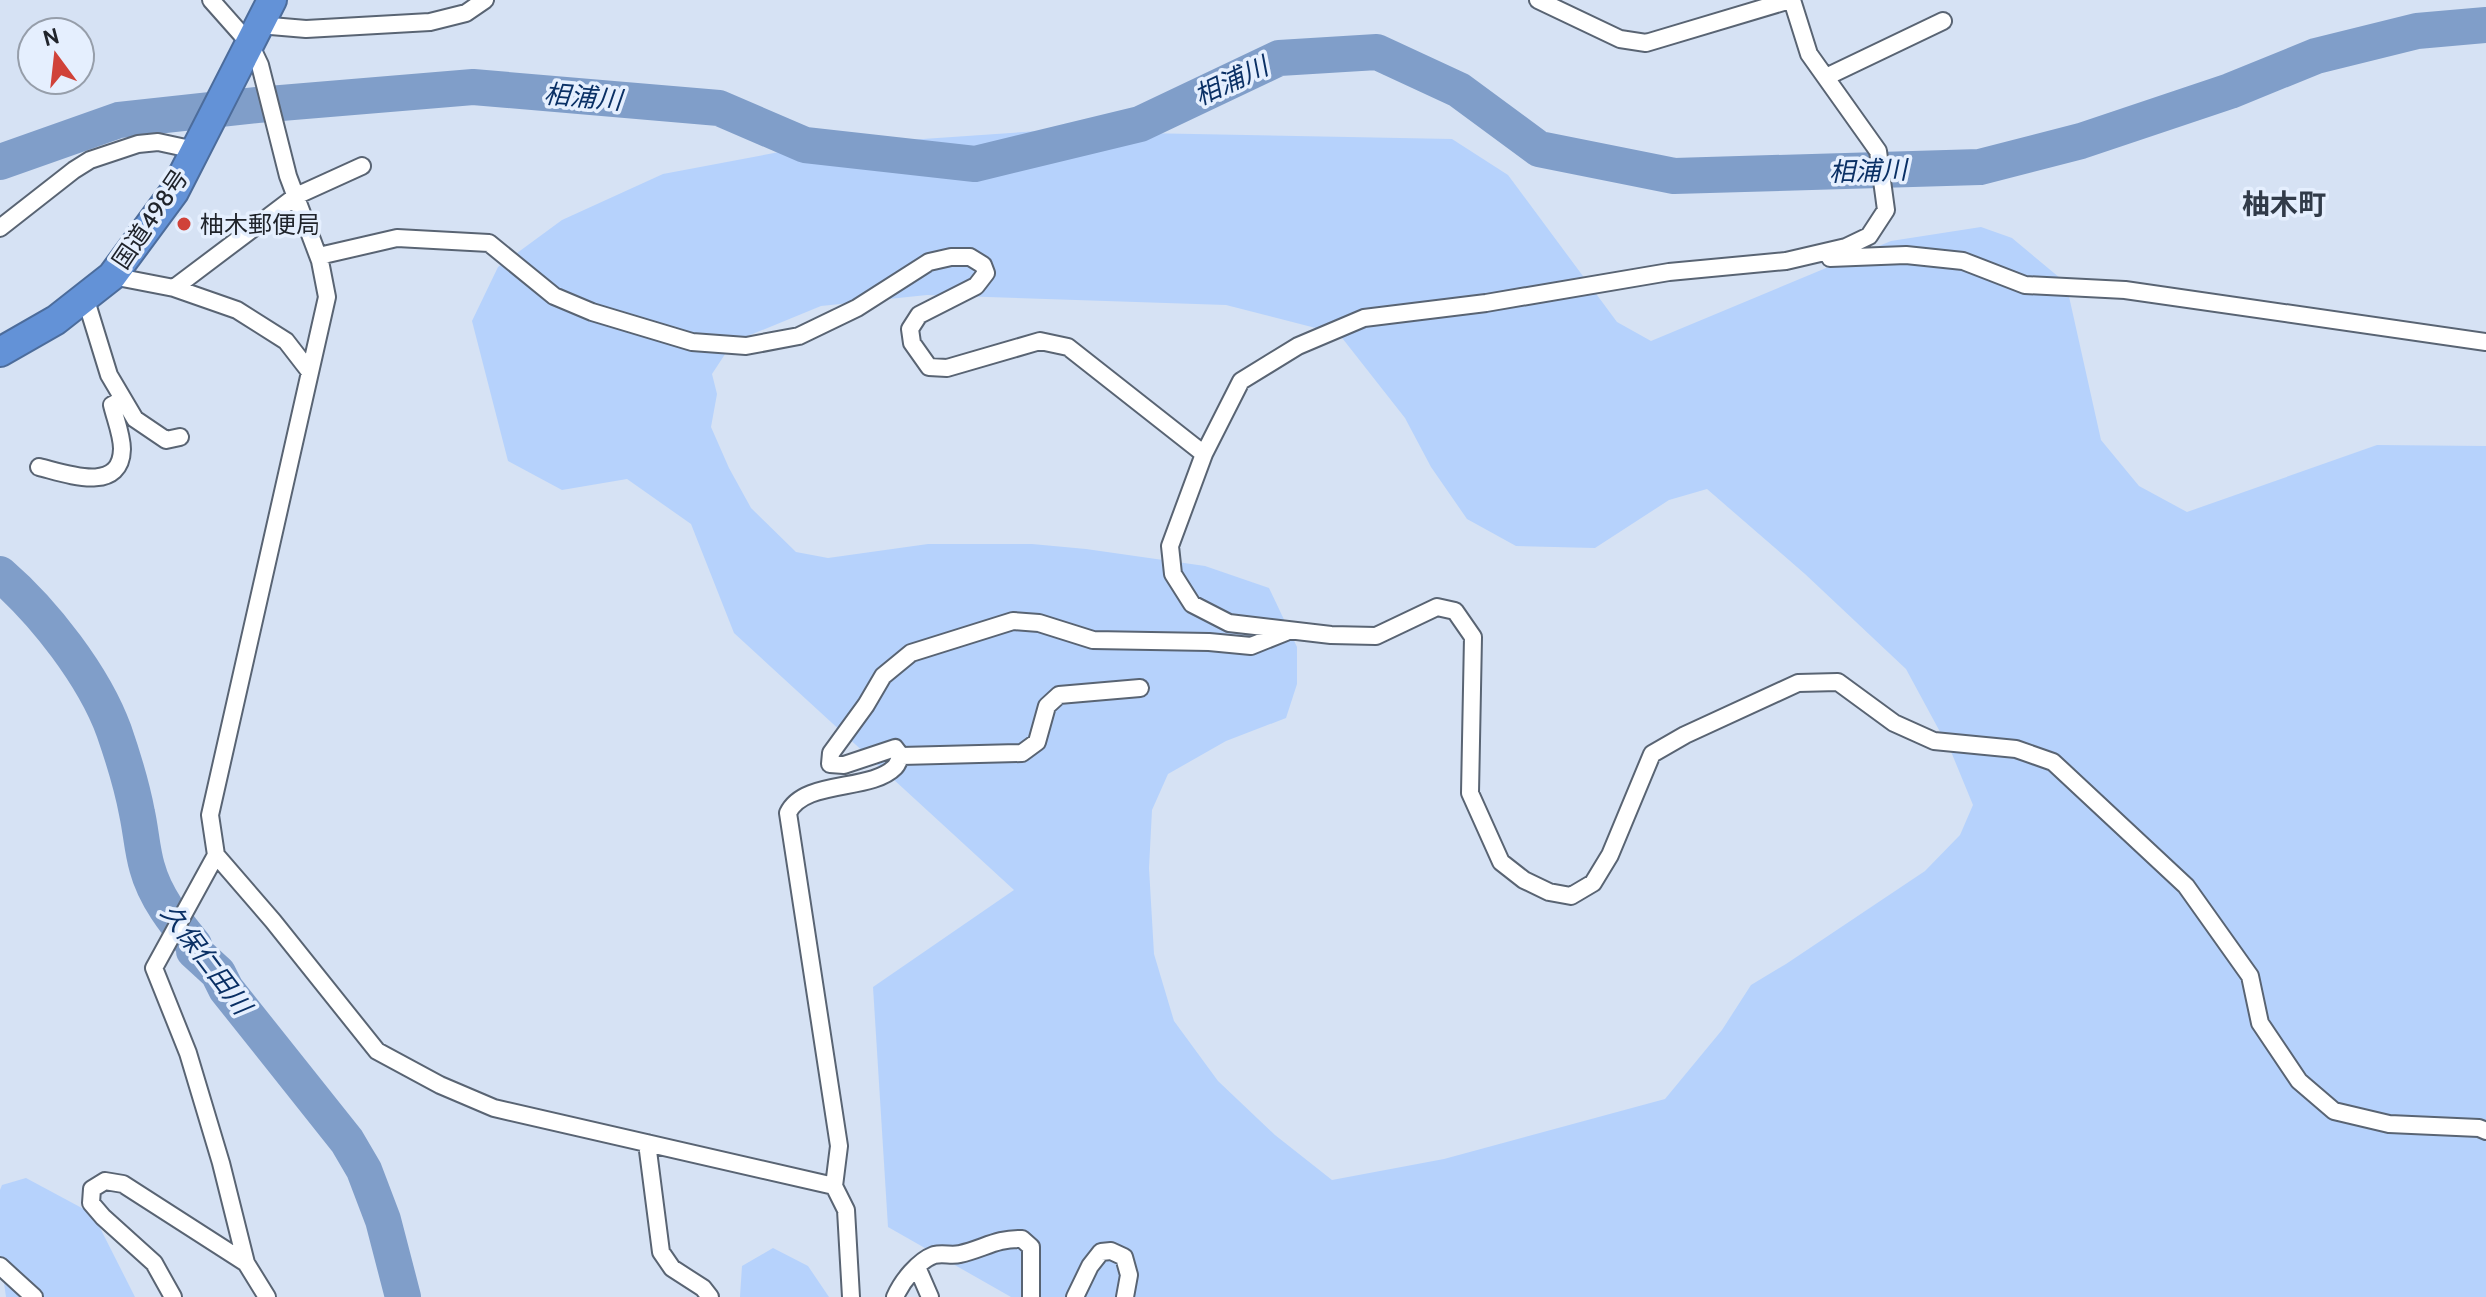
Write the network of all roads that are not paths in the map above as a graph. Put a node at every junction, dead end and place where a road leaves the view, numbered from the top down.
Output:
1 (211, 0) edge
2 (485, 0) edge
3 (1538, 0) edge
4 (1791, 0) edge
5 (1943, 21) dead end
6 (257, 37) edge
7 (1826, 77) junction
8 (195, 150) junction
9 (362, 166) dead end
10 (296, 196) junction
11 (0, 228) edge
12 (1813, 255) junction
13 (319, 256) junction
14 (112, 276) junction
15 (174, 288) junction
16 (85, 297) junction
17 (2486, 342) edge
18 (0, 352) edge
19 (310, 372) junction
20 (123, 399) junction
21 (180, 437) dead end
22 (1204, 454) junction
23 (39, 467) dead end
24 (1290, 630) junction
25 (1140, 688) dead end
26 (901, 756) junction
27 (216, 855) junction
28 (2486, 1131) edge
29 (647, 1143) junction
30 (834, 1186) junction
31 (246, 1263) junction
32 (0, 1266) edge
33 (917, 1267) junction
34 (34, 1297) edge
35 (173, 1297) edge
36 (267, 1297) edge
37 (710, 1297) edge
38 (851, 1297) edge
39 (895, 1297) edge
40 (930, 1297) edge
41 (1031, 1297) edge
42 (1075, 1297) edge
43 (1125, 1297) edge

1 - 6 street
2 - 6 street
3 - 4 street
4 - 7 street
5 - 7 street
6 - 8 highway, 国道498号
6 - 10 street
7 - 12 street
8 - 11 street
8 - 14 highway, 国道498号
9 - 10 street
10 - 13 street
10 - 15 street
12 - 17 street
12 - 22 street
13 - 19 street
13 - 22 street
14 - 15 street
14 - 16 highway, 国道498号
15 - 19 street
16 - 18 highway, 国道498号
16 - 20 street
19 - 27 street
20 - 21 street
20 - 23 street
22 - 24 street
24 - 26 street
24 - 28 street
25 - 26 street
26 - 30 street
27 - 29 street
27 - 31 street
29 - 30 street
29 - 37 street
30 - 38 street
31 - 35 street
31 - 36 street
32 - 34 street
33 - 39 street
33 - 40 street
33 - 41 street
42 - 43 street

